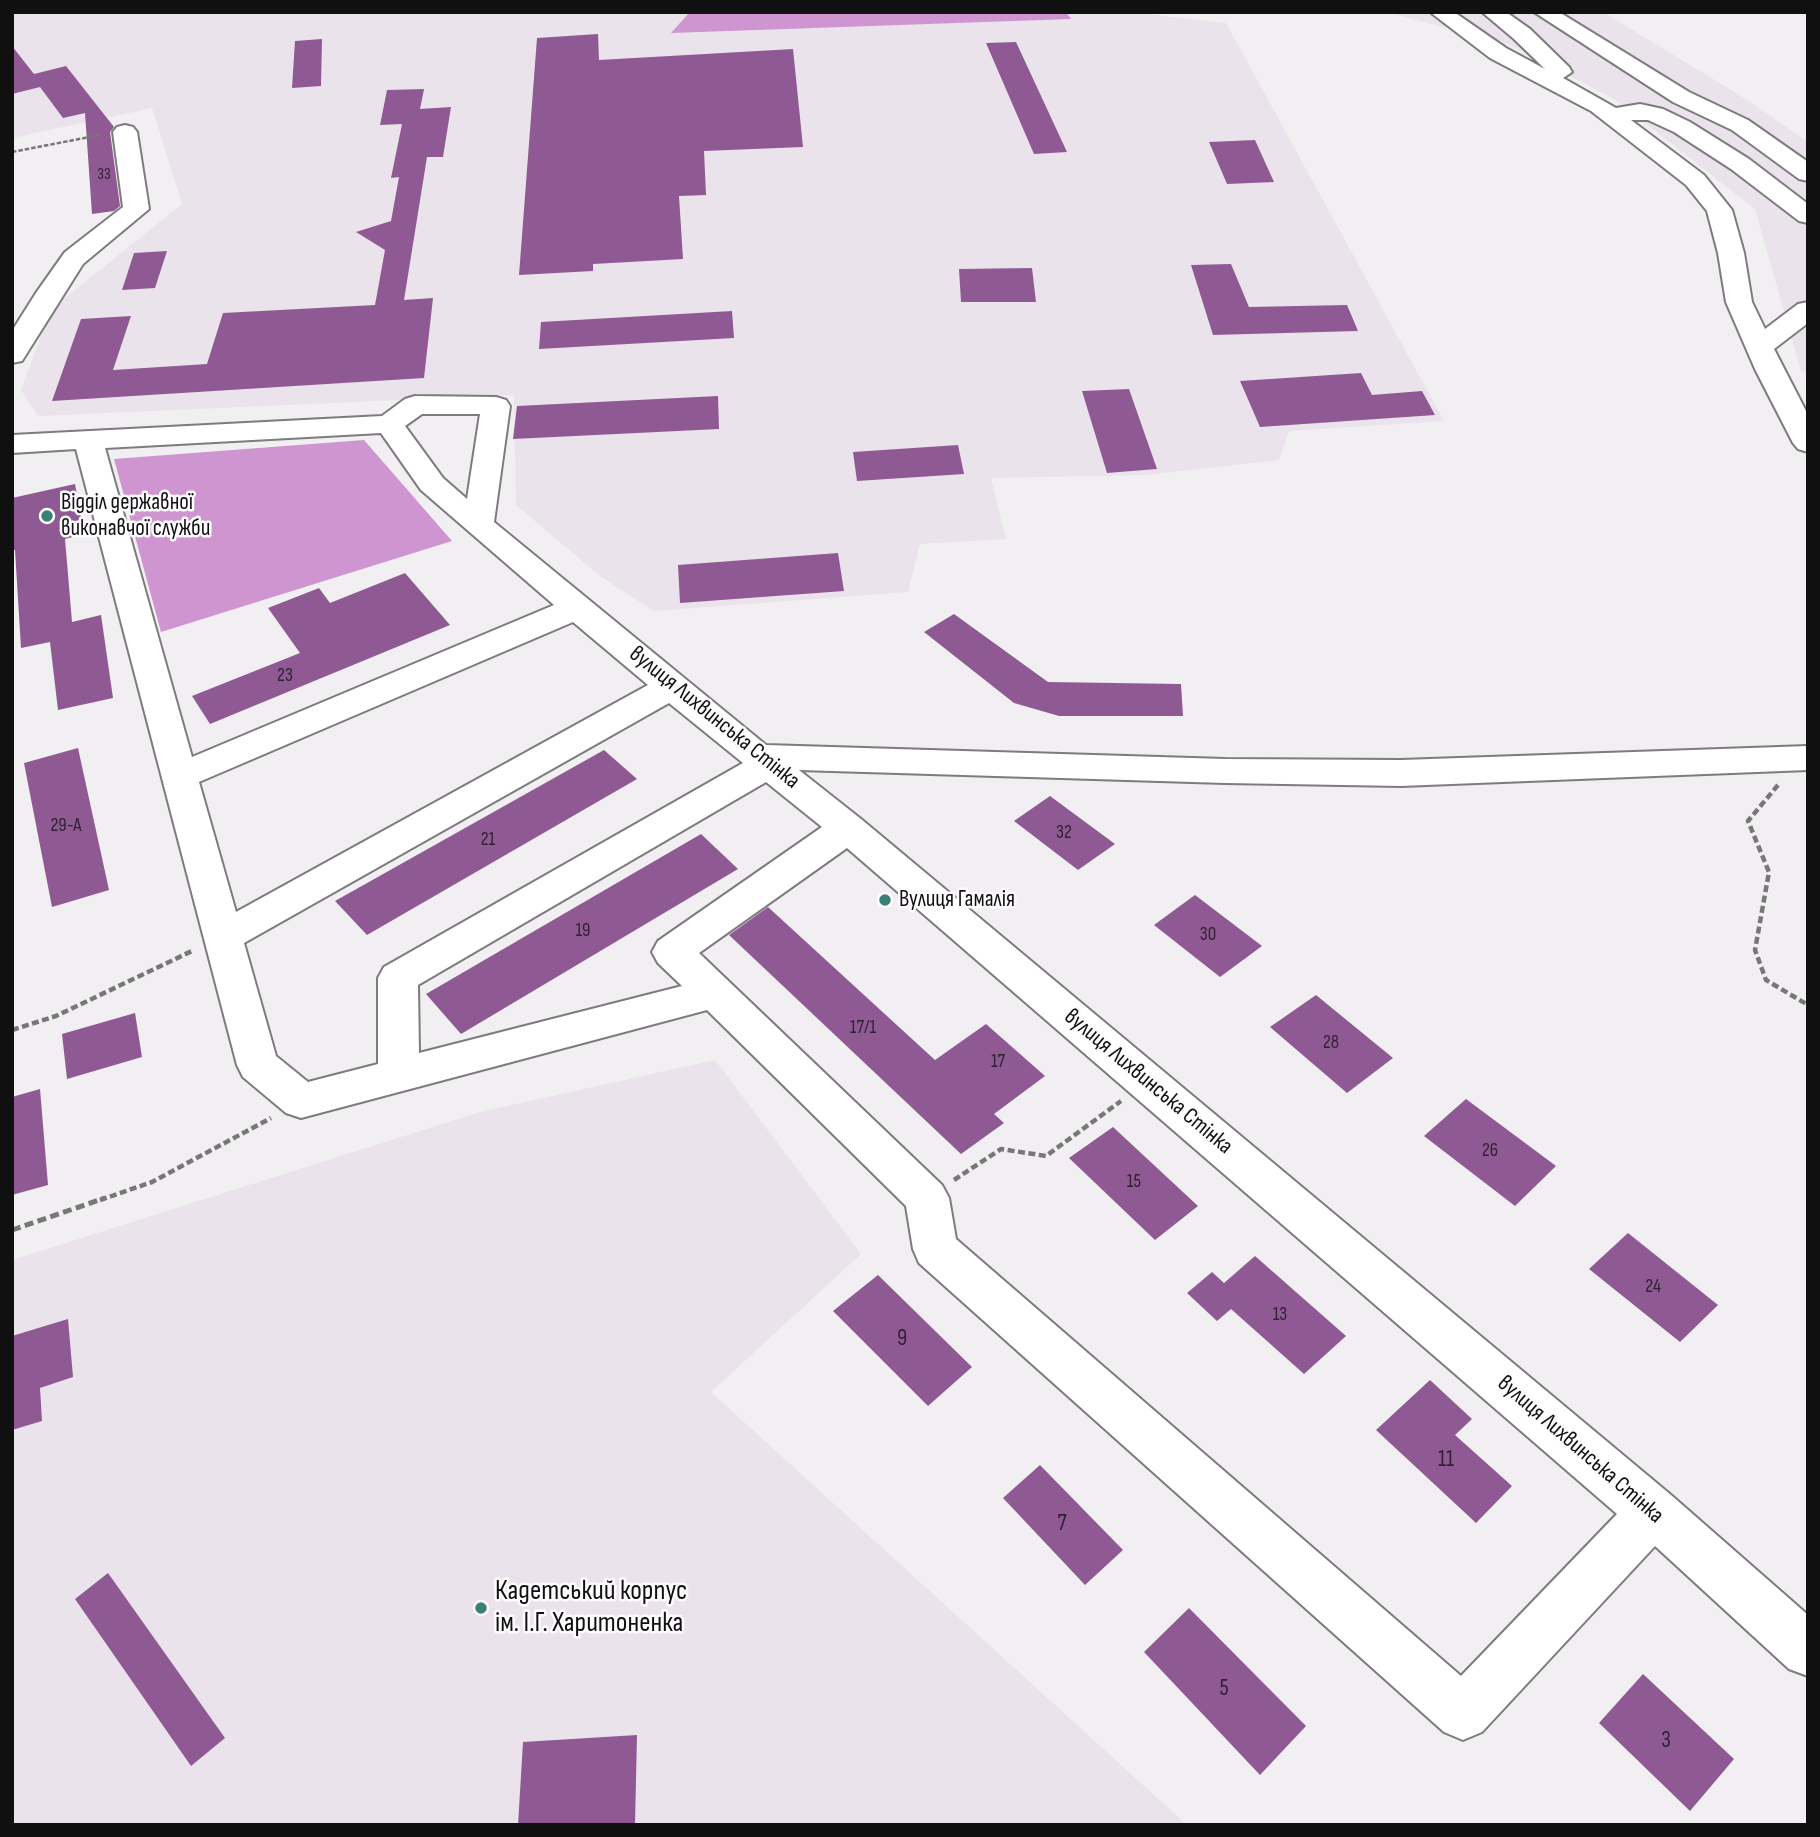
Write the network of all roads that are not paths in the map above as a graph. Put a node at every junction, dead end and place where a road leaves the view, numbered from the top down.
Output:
1 (1440, 12) edge
2 (1492, 12) edge
3 (1544, 12) edge
4 (1606, 111) junction
5 (125, 132) road end
6 (1808, 174) edge
7 (1808, 216) edge
8 (1804, 317) edge
9 (1760, 346) junction
10 (12, 355) edge
11 (389, 424) junction
12 (88, 440) junction
13 (1808, 443) edge
14 (12, 444) edge
15 (478, 525) junction
16 (579, 607) junction
17 (674, 685) junction
18 (1805, 758) edge
19 (766, 760) junction
20 (180, 776) junction
21 (848, 828) junction
22 (223, 937) junction
23 (714, 993) junction
24 (399, 1076) junction
25 (1653, 1512) junction
26 (1808, 1650) edge

1 - 4 street
2 - 4 street
3 - 6 street
4 - 7 street
4 - 9 street
5 - 10 street
8 - 9 street
9 - 13 street
11 - 12 street
11 - 15 street, вулиця Лихвинська Стінка
11 - 15 street
12 - 14 street
12 - 20 street
15 - 16 street, вулиця Лихвинська Стінка
16 - 17 street, вулиця Лихвинська Стінка
16 - 20 street
17 - 19 street, вулиця Лихвинська Стінка
17 - 22 street
18 - 19 street
19 - 21 street, вулиця Лихвинська Стінка
19 - 24 street
20 - 22 street
21 - 23 street
21 - 25 street, вулиця Лихвинська Стінка
22 - 24 street
23 - 24 street
23 - 25 street
25 - 26 street, вулиця Лихвинська Стінка

